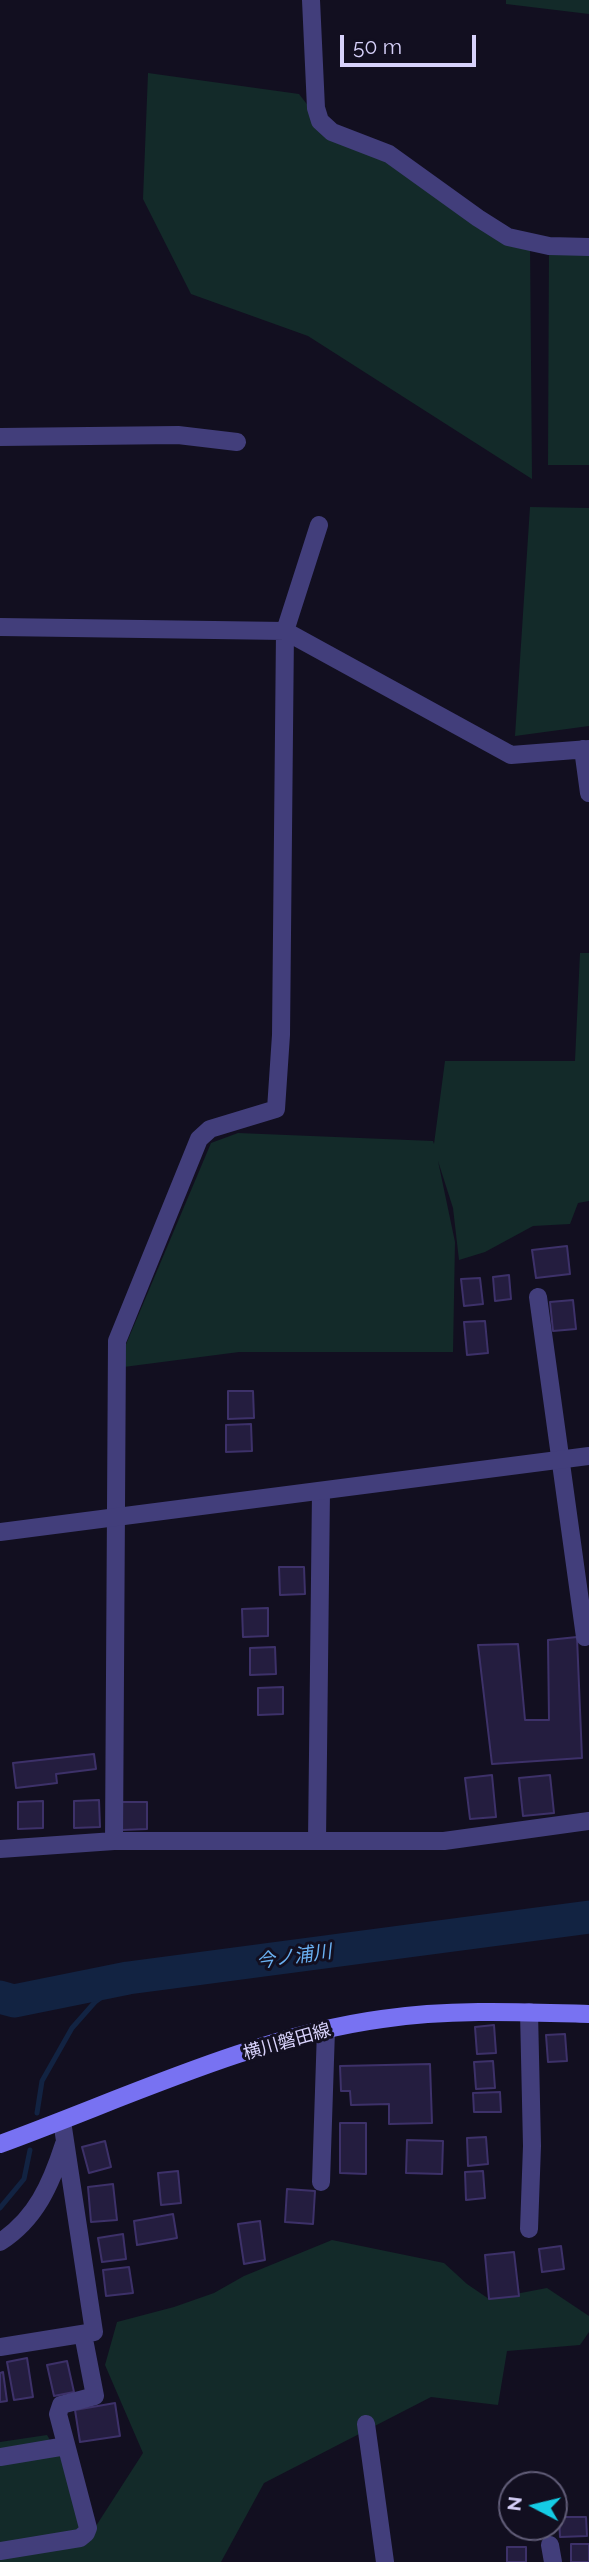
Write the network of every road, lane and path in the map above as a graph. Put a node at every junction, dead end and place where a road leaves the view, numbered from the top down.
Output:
1 (311, 0) edge
2 (589, 247) edge
3 (0, 437) edge
4 (237, 442) dead end
5 (319, 525) dead end
6 (0, 627) edge
7 (285, 631) junction
8 (586, 749) edge
9 (589, 793) edge
10 (538, 1297) dead end
11 (589, 1456) edge
12 (560, 1460) junction
13 (321, 1491) junction
14 (115, 1518) junction
15 (0, 1532) edge
16 (584, 1637) dead end
17 (589, 1821) edge
18 (114, 1841) junction
19 (317, 1841) junction
20 (0, 1849) edge
21 (529, 2012) junction
22 (589, 2014) edge
23 (327, 2030) junction
24 (62, 2121) junction
25 (65, 2141) junction
26 (0, 2144) edge
27 (321, 2182) dead end
28 (529, 2229) dead end
29 (0, 2242) edge
30 (83, 2334) junction
31 (0, 2347) edge
32 (366, 2424) dead end
33 (66, 2446) junction
34 (0, 2457) edge
35 (0, 2551) edge
36 (385, 2562) edge

1 - 2 street
3 - 4 street
5 - 7 street
6 - 7 street
7 - 8 street
7 - 14 street
8 - 9 street
10 - 12 street
11 - 12 street
12 - 13 street
12 - 16 street
13 - 14 street
13 - 19 street
14 - 15 street
14 - 18 street
17 - 19 street
18 - 19 street
18 - 20 street
21 - 22 main road, 横川磐田線
21 - 23 main road, 横川磐田線
21 - 28 street
23 - 24 main road, 横川磐田線
23 - 27 street
24 - 25 street
24 - 26 main road, 横川磐田線
25 - 29 street
25 - 30 street
30 - 31 street
30 - 33 street
32 - 36 street
33 - 34 street
33 - 35 street

